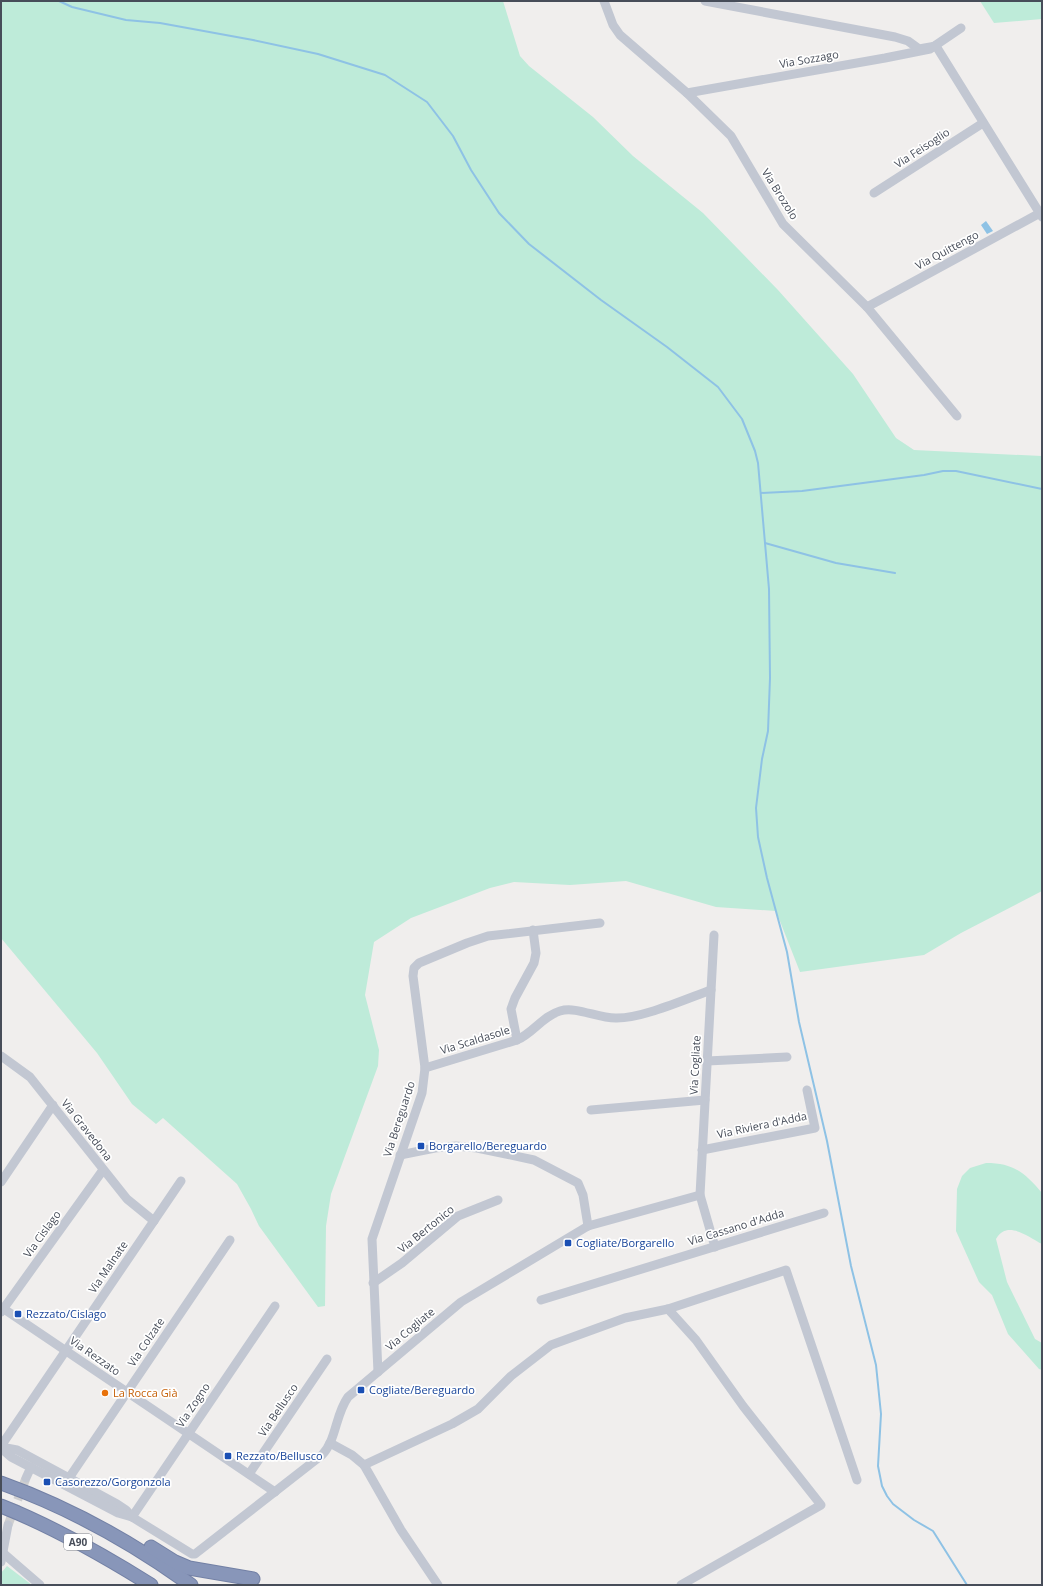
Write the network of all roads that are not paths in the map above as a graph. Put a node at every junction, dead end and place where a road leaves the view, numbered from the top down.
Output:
1 (604, 1) edge
2 (705, 1) edge
3 (961, 28) dead end
4 (936, 46) junction
5 (687, 93) junction
6 (983, 123) junction
7 (874, 192) dead end
8 (1041, 215) edge
9 (867, 307) junction
10 (957, 416) dead end
11 (600, 923) dead end
12 (533, 930) junction
13 (714, 936) dead end
14 (711, 990) junction
15 (517, 1040) junction
16 (1, 1056) edge
17 (787, 1057) dead end
18 (707, 1061) junction
19 (425, 1068) junction
20 (807, 1090) dead end
21 (705, 1100) junction
22 (53, 1105) junction
23 (591, 1110) dead end
24 (702, 1150) junction
25 (400, 1155) junction
26 (103, 1170) junction
27 (181, 1181) dead end
28 (1, 1182) edge
29 (700, 1195) junction
30 (498, 1200) dead end
31 (824, 1213) dead end
32 (154, 1220) junction
33 (588, 1226) junction
34 (230, 1240) dead end
35 (715, 1247) junction
36 (373, 1283) junction
37 (540, 1300) dead end
38 (275, 1306) dead end
39 (668, 1308) junction
40 (2, 1309) edge
41 (66, 1350) junction
42 (327, 1360) dead end
43 (378, 1372) junction
44 (126, 1392) junction
45 (188, 1433) junction
46 (330, 1443) junction
47 (1, 1447) edge
48 (364, 1465) junction
49 (31, 1467) junction
50 (249, 1474) junction
51 (26, 1478) tunnel mouth
52 (69, 1478) junction
53 (857, 1480) dead end
54 (1, 1483) edge
55 (275, 1492) junction
56 (1, 1506) edge
57 (80, 1517) junction
58 (132, 1517) junction
59 (8, 1525) tunnel mouth
60 (3, 1553) junction
61 (1, 1562) edge
62 (253, 1579) dead end
63 (40, 1585) edge
64 (151, 1585) edge
65 (191, 1585) edge
66 (438, 1585) edge
67 (681, 1585) edge

1 - 5 street, Via Brozolo
2 - 4 street
3 - 4 street, Via Sozzago
4 - 5 street, Via Sozzago
4 - 6 street
5 - 9 street, Via Brozolo
6 - 7 street, Via Feisoglio
6 - 8 street
8 - 9 street, Via Quittengo
9 - 10 street, Via Brozolo
11 - 12 street, Via Bereguardo
12 - 15 street
12 - 19 street, Via Bereguardo
13 - 14 street, Via Cogliate
14 - 15 street, Via Scaldasole
14 - 18 street, Via Cogliate
15 - 19 street, Via Scaldasole
16 - 22 street, Via Gravedona
17 - 18 street
18 - 21 street, Via Cogliate
19 - 25 street, Via Bereguardo
20 - 24 street, Via Riviera d'Adda
21 - 23 street
21 - 24 street, Via Cogliate
22 - 26 street, Via Gravedona
22 - 28 street
24 - 29 street, Via Cogliate
25 - 33 street
25 - 36 street, Via Bereguardo
26 - 32 street, Via Gravedona
26 - 40 street, Via Cislago
27 - 32 street, Via Malnate
29 - 33 street, Via Cogliate
29 - 35 street, Via Cogliate
30 - 36 street, Via Bertonico
31 - 35 street, Via Cassano d'Adda
32 - 41 street, Via Malnate
33 - 43 street, Via Cogliate
34 - 44 street, Via Colzate
35 - 37 street, Via Cassano d'Adda
36 - 43 street, Via Bereguardo
38 - 45 street, Via Zogno
39 - 48 street
39 - 53 street
39 - 67 street
40 - 41 street, Via Rezzato
41 - 44 street, Via Rezzato
41 - 47 street, Via Malnate
42 - 50 street, Via Bellusco
43 - 46 street, Via Cogliate
44 - 45 street, Via Rezzato
44 - 52 street, Via Colzate
45 - 50 street, Via Rezzato
45 - 58 street, Via Zogno
46 - 48 street
46 - 55 street, Via Cogliate
47 - 49 street
47 - 52 street
48 - 66 street
49 - 51 street
49 - 58 street
50 - 55 street, Via Rezzato
52 - 58 street
54 - 57 highway, A90
55 - 58 street, Via Cogliate
56 - 64 highway, A90
57 - 62 highway
57 - 65 highway, A90
59 - 60 street
60 - 61 street
60 - 63 street

